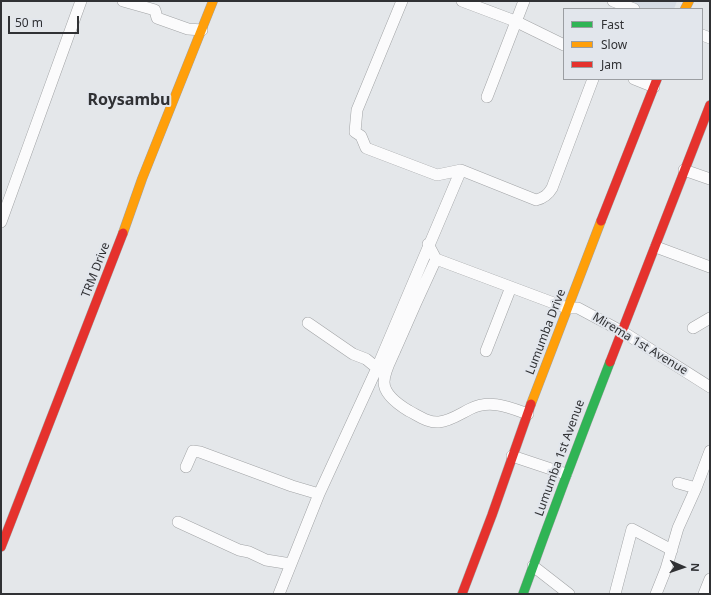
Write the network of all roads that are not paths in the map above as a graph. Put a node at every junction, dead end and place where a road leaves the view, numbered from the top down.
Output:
1 (81, 1) edge
2 (123, 1) edge
3 (213, 1) edge
4 (402, 1) edge
5 (462, 1) edge
6 (524, 1) edge
7 (613, 1) edge
8 (631, 8) edge
9 (515, 21) junction
10 (202, 30) junction
11 (563, 45) edge
12 (593, 80) edge
13 (639, 80) edge
14 (655, 83) edge
15 (487, 97) dead end
16 (710, 105) edge
17 (461, 170) junction
18 (684, 170) junction
19 (710, 179) edge
20 (1, 222) edge
21 (428, 244) junction
22 (656, 247) junction
23 (436, 259) junction
24 (710, 266) edge
25 (511, 287) junction
26 (567, 308) junction
27 (710, 318) edge
28 (308, 322) dead end
29 (693, 328) dead end
30 (623, 332) junction
31 (486, 351) dead end
32 (377, 368) junction
33 (710, 387) edge
34 (528, 414) junction
35 (710, 452) edge
36 (512, 456) junction
37 (186, 467) dead end
38 (566, 474) junction
39 (678, 484) dead end
40 (696, 488) junction
41 (319, 494) junction
42 (178, 522) dead end
43 (1, 547) edge
44 (672, 550) junction
45 (291, 564) junction
46 (533, 566) junction
47 (710, 579) edge
48 (279, 594) edge
49 (462, 594) edge
50 (523, 594) edge
51 (569, 594) edge
52 (615, 594) edge
53 (656, 594) edge
54 (704, 594) edge

1 - 20 street
2 - 10 street
3 - 10 street, TRM Drive
4 - 17 street
5 - 9 street
6 - 9 street
7 - 8 street
9 - 11 street
9 - 15 street
10 - 43 street, TRM Drive
12 - 17 street
13 - 14 street
14 - 26 street, Lumumba Drive
16 - 18 street, Lumumba 1st Avenue
17 - 21 street
18 - 19 street
18 - 22 street, Lumumba 1st Avenue
21 - 23 street
21 - 32 street
22 - 24 street
22 - 30 street, Lumumba 1st Avenue
23 - 25 street, Mirema 1st Avenue
23 - 34 street
25 - 26 street, Mirema 1st Avenue
25 - 31 street
26 - 30 street, Mirema 1st Avenue
26 - 34 street, Lumumba Drive
27 - 29 street
28 - 32 street
30 - 33 street, Mirema 1st Avenue
30 - 38 street, Lumumba 1st Avenue
32 - 41 street
34 - 36 street, Lumumba Drive
35 - 40 street
36 - 38 street
36 - 49 street, Lumumba Drive
37 - 41 street
38 - 46 street, Lumumba 1st Avenue
39 - 40 street
40 - 44 street
41 - 45 street
42 - 45 street
44 - 52 street
44 - 53 street
45 - 48 street
46 - 50 street, Lumumba 1st Avenue
46 - 51 street
47 - 54 street

